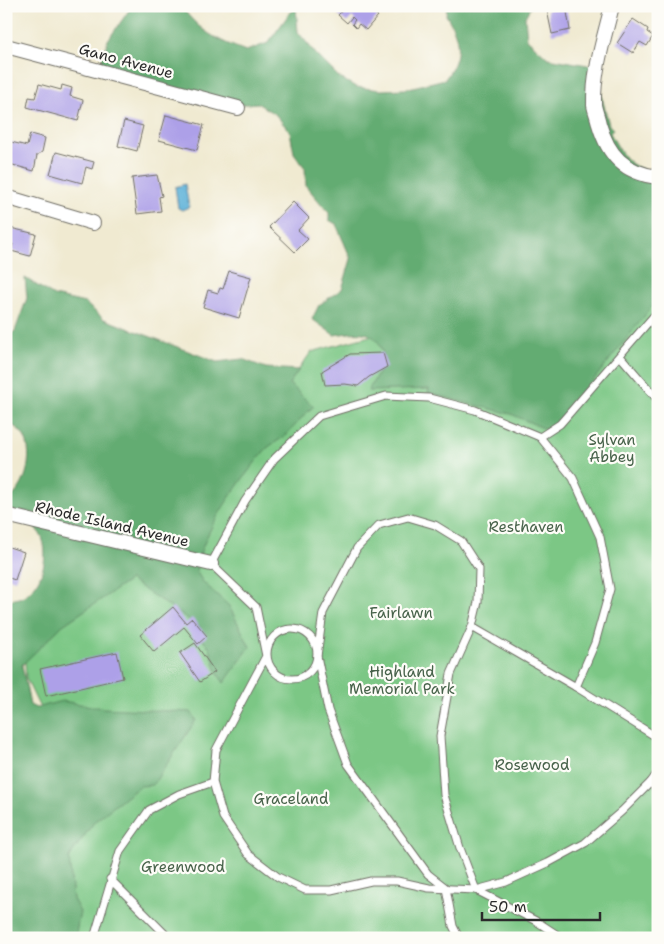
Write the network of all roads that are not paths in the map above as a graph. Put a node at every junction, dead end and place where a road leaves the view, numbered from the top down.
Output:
1 (612, 6) edge
2 (6, 46) edge
3 (238, 108) dead end
4 (658, 177) edge
5 (6, 197) edge
6 (93, 223) dead end
7 (658, 311) edge
8 (620, 356) junction
9 (658, 400) edge
10 (540, 436) junction
11 (6, 515) edge
12 (210, 564) junction
13 (472, 627) junction
14 (266, 656) junction
15 (317, 656) junction
16 (576, 687) junction
17 (658, 738) edge
18 (658, 772) edge
19 (213, 782) junction
20 (651, 782) junction
21 (658, 792) edge
22 (110, 879) junction
23 (446, 888) junction
24 (476, 890) junction
25 (94, 938) edge
26 (169, 938) edge
27 (459, 938) edge
28 (562, 938) edge

1 - 4 street
2 - 3 street, Gano Avenue
5 - 6 street
7 - 8 lane
8 - 9 lane
8 - 10 lane
10 - 12 lane
10 - 16 lane
11 - 12 street, Rhode Island Avenue
12 - 14 lane
13 - 15 lane
13 - 16 lane
13 - 24 lane
14 - 15 lane
14 - 15 lane
14 - 19 lane
15 - 23 lane
16 - 17 lane
18 - 20 lane
19 - 22 lane
19 - 23 lane
20 - 21 lane
20 - 24 lane
22 - 25 lane
22 - 26 lane
23 - 24 lane
23 - 27 lane
24 - 28 lane

